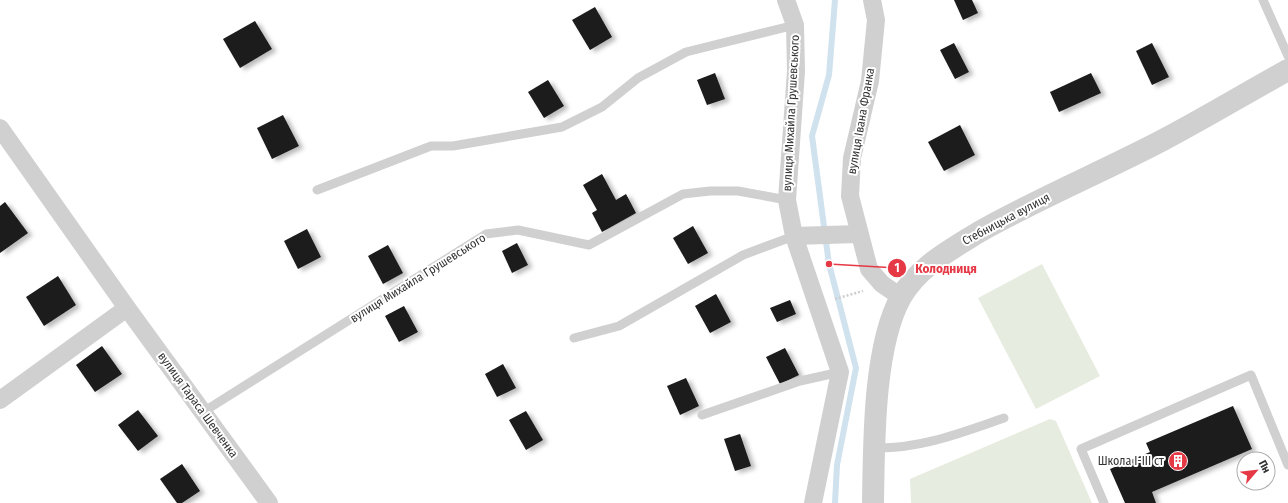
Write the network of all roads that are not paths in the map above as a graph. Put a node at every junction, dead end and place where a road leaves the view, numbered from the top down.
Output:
1 (786, 0) edge
2 (872, 0) edge
3 (1263, 0) edge
4 (795, 26) junction
5 (1288, 56) edge
6 (1288, 70) edge
7 (0, 128) edge
8 (317, 190) dead end
9 (787, 200) junction
10 (858, 234) junction
11 (794, 236) junction
12 (901, 297) junction
13 (126, 308) junction
14 (574, 338) dead end
15 (840, 372) junction
16 (0, 400) edge
17 (203, 412) junction
18 (702, 415) dead end
19 (1004, 418) dead end
20 (874, 448) junction
21 (1288, 465) edge
22 (269, 503) edge
23 (813, 503) edge
24 (873, 503) edge
25 (1104, 503) edge

1 - 4 street, вулиця Михайла Грушевського
2 - 10 street, вулиця Івана Франка
3 - 5 lane
4 - 8 lane, вулиця Михайла Грушевського
4 - 9 street, вулиця Михайла Грушевського
6 - 12 street, Стебницька вулиця
7 - 13 street, вулиця Тараса Шевченка
9 - 11 street, вулиця Михайла Грушевського
9 - 17 lane, вулиця Михайла Грушевського
10 - 11 street
10 - 12 street, вулиця Івана Франка
11 - 14 lane
11 - 15 street, вулиця Михайла Грушевського
12 - 20 street, Стебницька вулиця
13 - 16 street
13 - 17 street, вулиця Тараса Шевченка
15 - 18 lane
15 - 23 street
17 - 22 street, вулиця Тараса Шевченка
19 - 20 lane
20 - 24 street, Стебницька вулиця
21 - 25 lane

